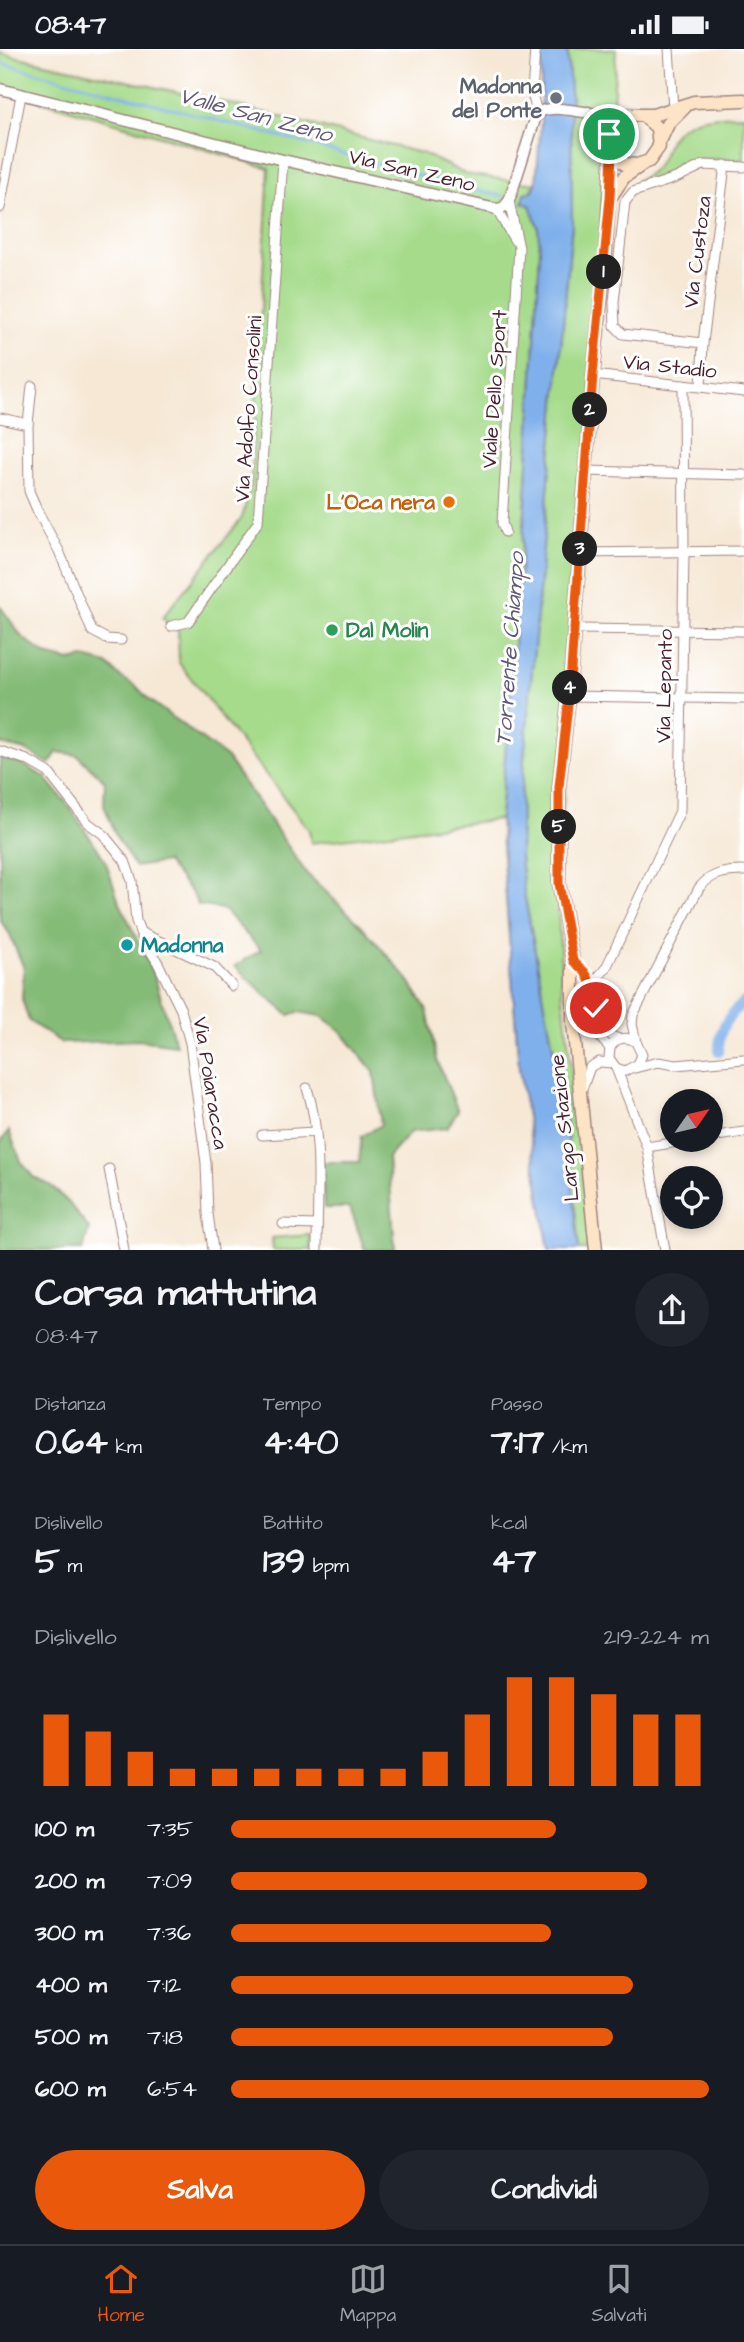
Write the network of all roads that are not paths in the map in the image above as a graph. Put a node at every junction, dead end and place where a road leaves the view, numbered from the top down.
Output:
1 (534, 49) edge
2 (669, 49) edge
3 (0, 89) edge
4 (21, 95) junction
5 (744, 100) edge
6 (688, 104) junction
7 (673, 109) junction
8 (539, 111) junction
9 (588, 113) junction
10 (625, 115) junction
11 (644, 116) junction
12 (660, 141) junction
13 (610, 146) junction
14 (283, 160) junction
15 (643, 164) junction
16 (725, 165) junction
17 (744, 167) edge
18 (610, 198) junction
19 (509, 201) junction
20 (0, 208) edge
21 (496, 209) junction
22 (519, 248) junction
23 (703, 343) junction
24 (593, 375) junction
25 (683, 385) junction
26 (32, 386) dead end
27 (701, 387) junction
28 (744, 392) edge
29 (0, 418) edge
30 (28, 424) junction
31 (585, 471) junction
32 (684, 473) junction
33 (744, 475) edge
34 (505, 532) dead end
35 (744, 551) edge
36 (684, 552) junction
37 (579, 553) junction
38 (171, 626) dead end
39 (574, 629) junction
40 (682, 630) junction
41 (744, 631) edge
42 (121, 640) dead end
43 (569, 696) junction
44 (681, 698) junction
45 (744, 699) edge
46 (0, 751) edge
47 (744, 871) edge
48 (140, 932) junction
49 (573, 961) junction
50 (604, 970) junction
51 (585, 972) junction
52 (232, 986) dead end
53 (593, 987) junction
54 (618, 1039) junction
55 (638, 1043) junction
56 (610, 1048) junction
57 (744, 1059) edge
58 (659, 1062) junction
59 (614, 1066) junction
60 (632, 1069) junction
61 (307, 1088) dead end
62 (625, 1093) junction
63 (580, 1094) junction
64 (315, 1132) junction
65 (744, 1132) edge
66 (262, 1135) dead end
67 (723, 1135) edge
68 (660, 1145) edge
69 (647, 1147) junction
70 (109, 1169) dead end
71 (283, 1224) dead end
72 (317, 1225) junction
73 (124, 1250) edge
74 (213, 1250) edge
75 (317, 1250) edge
76 (596, 1250) edge
77 (665, 1250) edge

1 - 8 street
2 - 7 street
3 - 4 street, Via San Zeno
4 - 14 street, Via San Zeno
4 - 20 street
5 - 6 main road
6 - 7 main road
6 - 12 main road
7 - 11 main road
8 - 9 street
8 - 19 street
9 - 10 street
9 - 13 street
10 - 11 main road
10 - 13 main road
11 - 12 main road
12 - 15 main road
13 - 15 main road
13 - 18 main road, Largo Stazione
14 - 21 street, Via San Zeno
14 - 38 street, Via Adolfo Consolini
15 - 18 main road
16 - 17 street, Via Custoza
16 - 23 street, Via Custoza
16 - 23 street, Via Custoza
18 - 24 main road, Largo Stazione
19 - 21 street, Via San Zeno
19 - 22 street, Viale Dello Sport
21 - 22 street
22 - 34 street, Viale Dello Sport
23 - 27 street, Via Custoza
24 - 25 street, Via Stadio
24 - 31 main road, Largo Stazione
25 - 27 street, Via Stadio
25 - 32 street, Via Lepanto
26 - 30 street
27 - 28 street, Via Stadio
29 - 30 street
30 - 42 street
31 - 32 street
31 - 37 main road, Largo Stazione
32 - 33 street
32 - 36 street, Via Lepanto
35 - 36 street
36 - 37 street
36 - 40 street, Via Lepanto
37 - 39 main road, Largo Stazione
39 - 40 street
39 - 43 main road, Largo Stazione
40 - 41 street
40 - 44 street, Via Lepanto
43 - 44 street
43 - 49 main road, Largo Stazione
44 - 45 street
44 - 50 street, Via Lepanto
46 - 48 street, Via Poiaracca
47 - 55 street
48 - 52 street
48 - 74 street, Via Poiaracca
49 - 51 street
49 - 63 main road, Largo Stazione
50 - 51 street
50 - 53 street, Via Lepanto
51 - 53 street
53 - 54 street
53 - 56 street
54 - 55 street
54 - 56 street
55 - 58 street
55 - 60 street
56 - 59 street
57 - 58 street
58 - 60 street
59 - 60 street
59 - 62 street
59 - 63 street
60 - 62 street
61 - 64 street
62 - 69 street
63 - 76 main road, Largo Stazione
64 - 66 street
64 - 72 street
65 - 67 street
68 - 69 street
69 - 77 street
70 - 73 street
71 - 72 street
72 - 75 street

